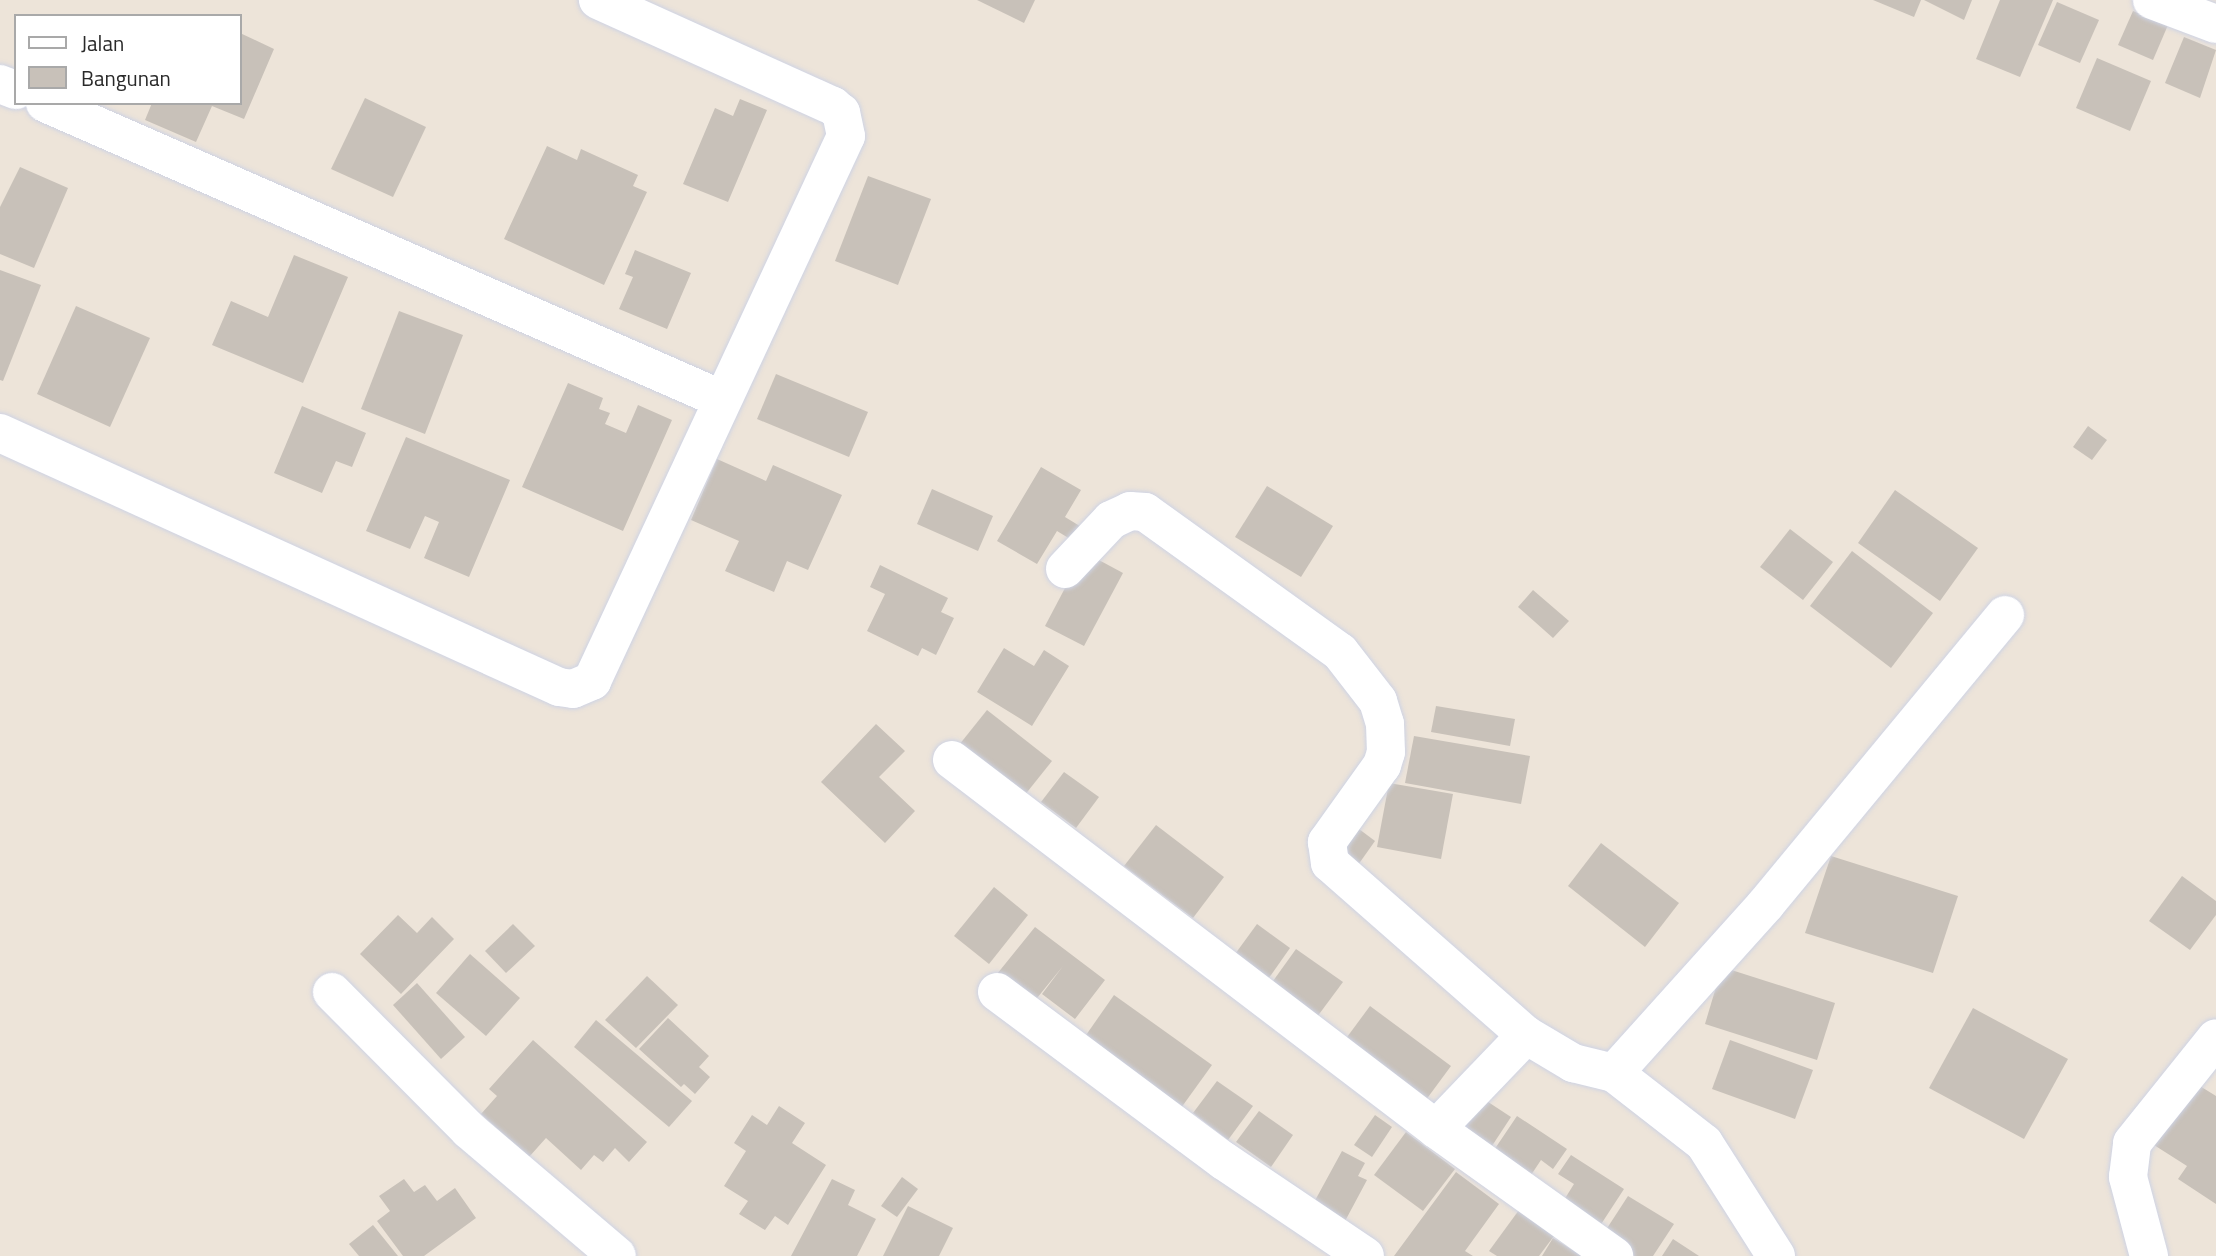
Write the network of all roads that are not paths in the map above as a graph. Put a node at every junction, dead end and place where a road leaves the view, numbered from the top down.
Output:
1 (598, 0) edge
2 (2151, 0) edge
3 (2216, 24) edge
4 (50, 105) edge
5 (721, 399) junction
6 (0, 433) edge
7 (1065, 569) dead end
8 (2005, 615) dead end
9 (952, 760) dead end
10 (332, 992) dead end
11 (998, 992) dead end
12 (1525, 1035) junction
13 (2216, 1038) edge
14 (1614, 1073) junction
15 (1436, 1129) junction
16 (617, 1256) edge
17 (1365, 1256) edge
18 (1614, 1256) edge
19 (1776, 1256) edge
20 (2149, 1256) edge

1 - 5 street
2 - 3 street
4 - 5 street
5 - 6 street
7 - 12 street
8 - 14 street
9 - 15 street
10 - 16 street
11 - 17 street
12 - 14 street
12 - 15 street
13 - 20 street
14 - 19 street
15 - 18 street

